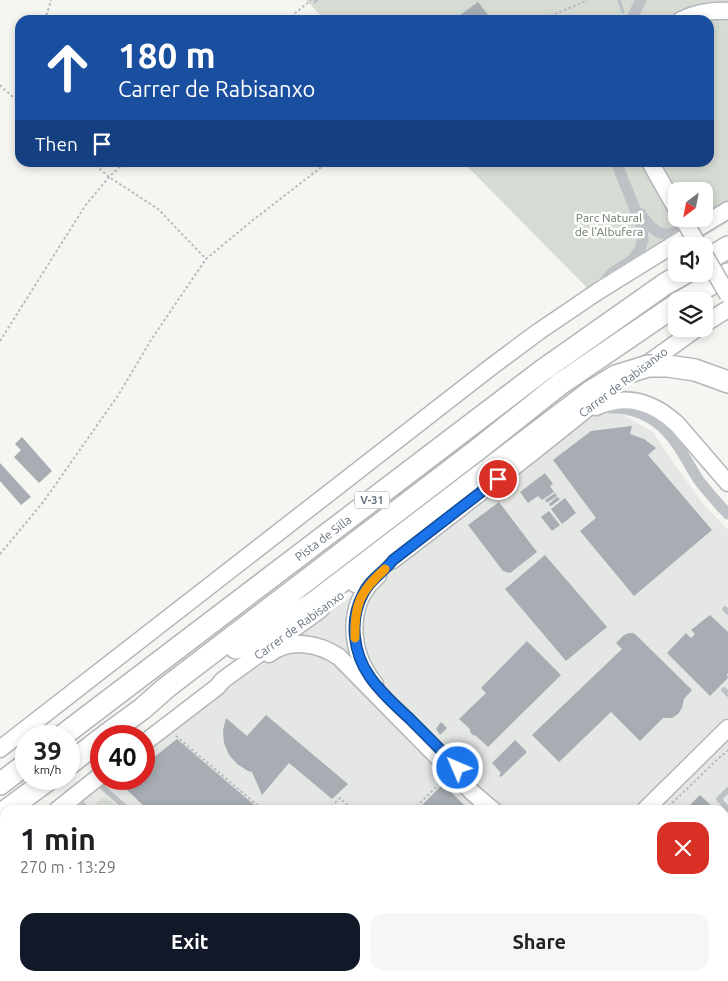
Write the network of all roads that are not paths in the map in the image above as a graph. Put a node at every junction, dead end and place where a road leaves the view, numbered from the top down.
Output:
1 (640, 0) edge
2 (728, 11) edge
3 (633, 15) edge
4 (694, 15) edge
5 (618, 167) edge
6 (653, 167) edge
7 (668, 193) edge
8 (633, 204) junction
9 (728, 210) edge
10 (728, 217) edge
11 (693, 230) edge
12 (728, 247) edge
13 (713, 256) edge
14 (713, 269) edge
15 (728, 274) edge
16 (669, 282) edge
17 (597, 292) junction
18 (697, 292) edge
19 (728, 295) edge
20 (728, 309) edge
21 (668, 310) edge
22 (713, 318) edge
23 (685, 337) edge
24 (728, 382) edge
25 (587, 402) junction
26 (728, 483) edge
27 (728, 514) edge
28 (393, 560) junction
29 (217, 687) junction
30 (142, 709) junction
31 (76, 725) edge
32 (120, 725) edge
33 (728, 728) edge
34 (155, 735) edge
35 (728, 739) edge
36 (90, 748) edge
37 (0, 749) edge
38 (80, 755) edge
39 (15, 772) edge
40 (0, 784) edge
41 (90, 784) edge
42 (34, 790) edge
43 (109, 790) edge
44 (728, 790) edge
45 (74, 796) junction
46 (14, 805) edge
47 (63, 805) edge
48 (83, 805) edge
49 (123, 805) edge
50 (486, 805) edge
51 (496, 805) edge
52 (649, 805) edge
53 (661, 805) edge
54 (724, 805) edge

1 - 3 street
2 - 4 street
5 - 8 street
6 - 7 street
8 - 11 street
8 - 17 street
9 - 11 street
10 - 11 street
11 - 17 street
12 - 13 highway
14 - 19 street, bridge
15 - 18 highway
16 - 31 highway, Pista de Silla / V-31
17 - 37 street
20 - 22 street
21 - 30 highway, Pista de Silla / V-31
23 - 25 street, Carrer de Rabisanxo
24 - 25 highway, bridge
25 - 26 street
25 - 27 street
25 - 28 street, Carrer de Rabisanxo
25 - 30 highway
28 - 29 street, Carrer de Rabisanxo
28 - 51 street
29 - 34 street, Carrer de Rabisanxo
29 - 50 street
30 - 32 highway, Pista de Silla / V-31
33 - 52 street
35 - 53 street
36 - 38 highway
39 - 40 highway
41 - 45 street
42 - 46 highway
43 - 49 lane
44 - 54 lane
45 - 47 street
45 - 48 lane

